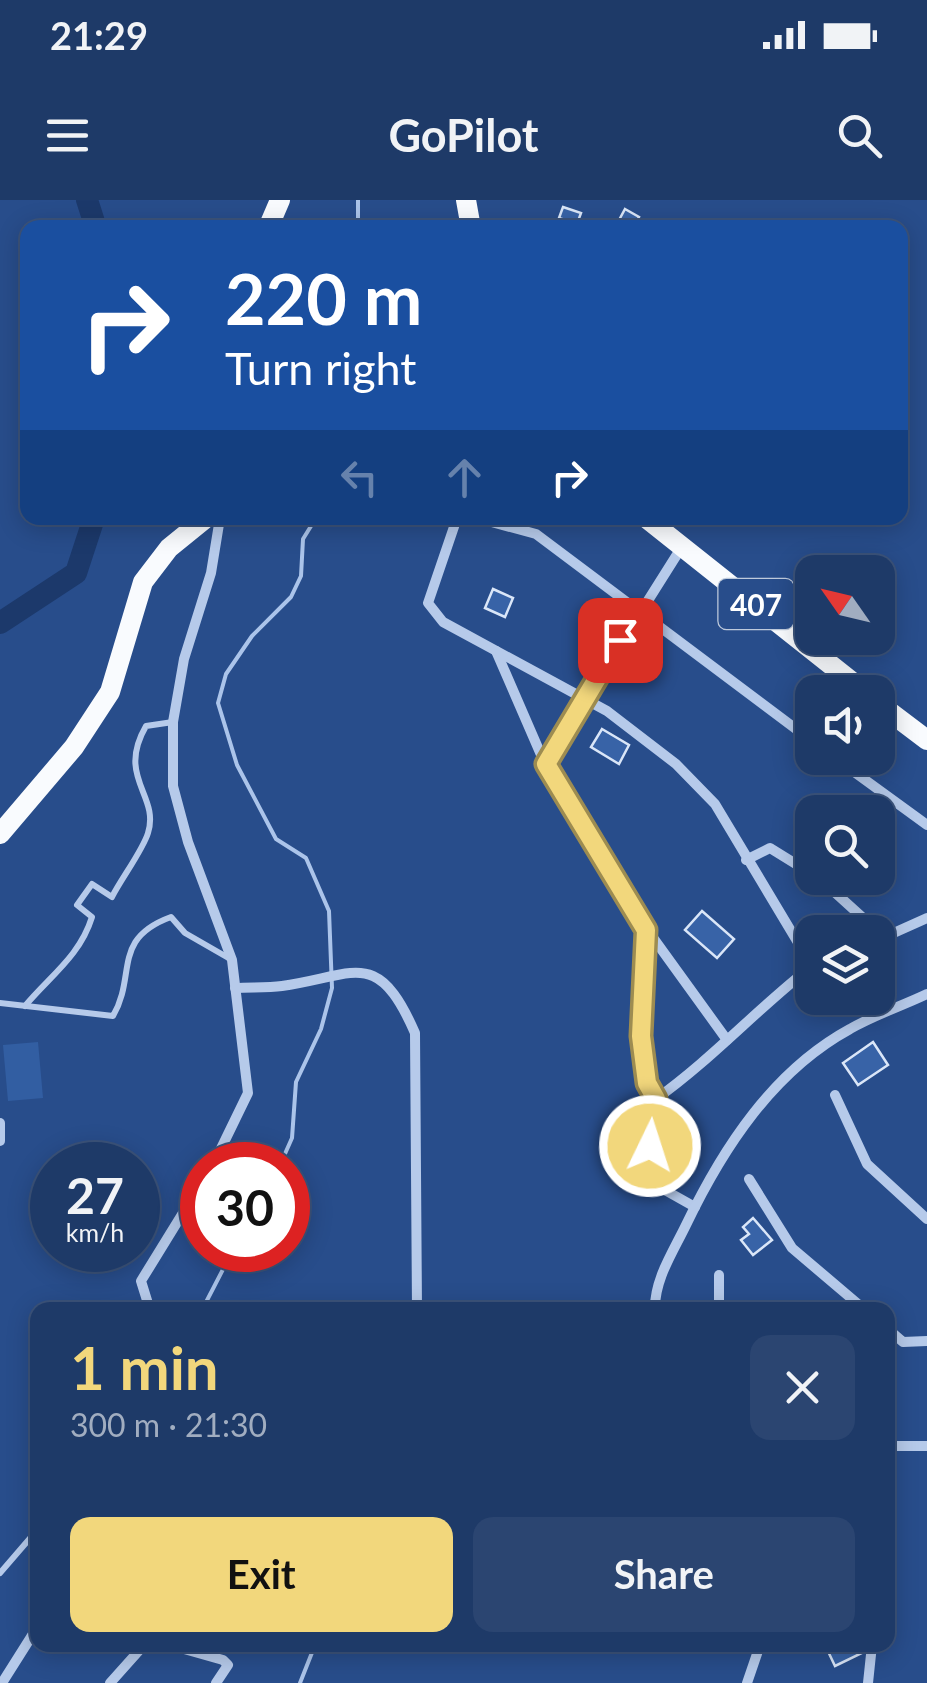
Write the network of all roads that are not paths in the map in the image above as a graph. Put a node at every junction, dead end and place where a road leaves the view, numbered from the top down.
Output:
1 (197, 525) edge
2 (219, 525) edge
3 (454, 525) edge
4 (503, 525) edge
5 (656, 525) edge
6 (683, 545) junction
7 (638, 610) junction
8 (496, 650) junction
9 (844, 675) edge
10 (585, 699) junction
11 (895, 716) edge
12 (172, 722) junction
13 (795, 727) edge
14 (927, 740) edge
15 (546, 764) junction
16 (858, 775) edge
17 (927, 826) edge
18 (0, 834) edge
19 (746, 860) junction
20 (795, 863) edge
21 (836, 895) edge
22 (857, 915) edge
23 (927, 918) edge
24 (646, 930) junction
25 (895, 933) edge
26 (795, 939) edge
27 (232, 960) junction
28 (795, 981) edge
29 (235, 988) junction
30 (927, 994) edge
31 (0, 1003) edge
32 (24, 1006) junction
33 (726, 1040) junction
34 (835, 1095) dead end
35 (656, 1099) junction
36 (0, 1123) edge
37 (0, 1141) edge
38 (224, 1142) edge
39 (750, 1178) dead end
40 (695, 1207) junction
41 (180, 1218) edge
42 (927, 1218) edge
43 (719, 1275) dead end
44 (148, 1302) edge
45 (416, 1302) edge
46 (655, 1302) edge
47 (719, 1302) edge
48 (856, 1302) edge
49 (895, 1335) edge
50 (927, 1341) edge
51 (895, 1446) edge
52 (927, 1446) edge
53 (30, 1538) edge
54 (0, 1574) edge
55 (30, 1639) edge
56 (138, 1652) edge
57 (195, 1652) edge
58 (758, 1652) edge
59 (871, 1652) edge
60 (2, 1683) edge
61 (110, 1683) edge
62 (216, 1683) edge
63 (747, 1683) edge
64 (868, 1683) edge

1 - 18 main road
2 - 12 street
3 - 8 street
4 - 7 street
5 - 6 main road, 407
6 - 7 street
6 - 9 main road, 407
7 - 10 street
7 - 13 street
8 - 10 street
8 - 15 street
10 - 15 street
10 - 19 street
11 - 14 main road
12 - 27 street
12 - 32 lane
15 - 24 street
16 - 17 street
19 - 20 street
19 - 26 street
21 - 22 street
23 - 25 street
24 - 33 street
24 - 35 street
27 - 29 street
27 - 32 lane
28 - 33 street
29 - 38 street
29 - 45 street
30 - 40 street
31 - 32 lane
33 - 35 street
34 - 42 street
35 - 40 street
36 - 37 street
39 - 48 street
40 - 46 street
41 - 44 street
43 - 47 street
49 - 50 street
51 - 52 street
53 - 54 lane
55 - 60 street
56 - 61 street
57 - 62 street
58 - 63 street
59 - 64 street

